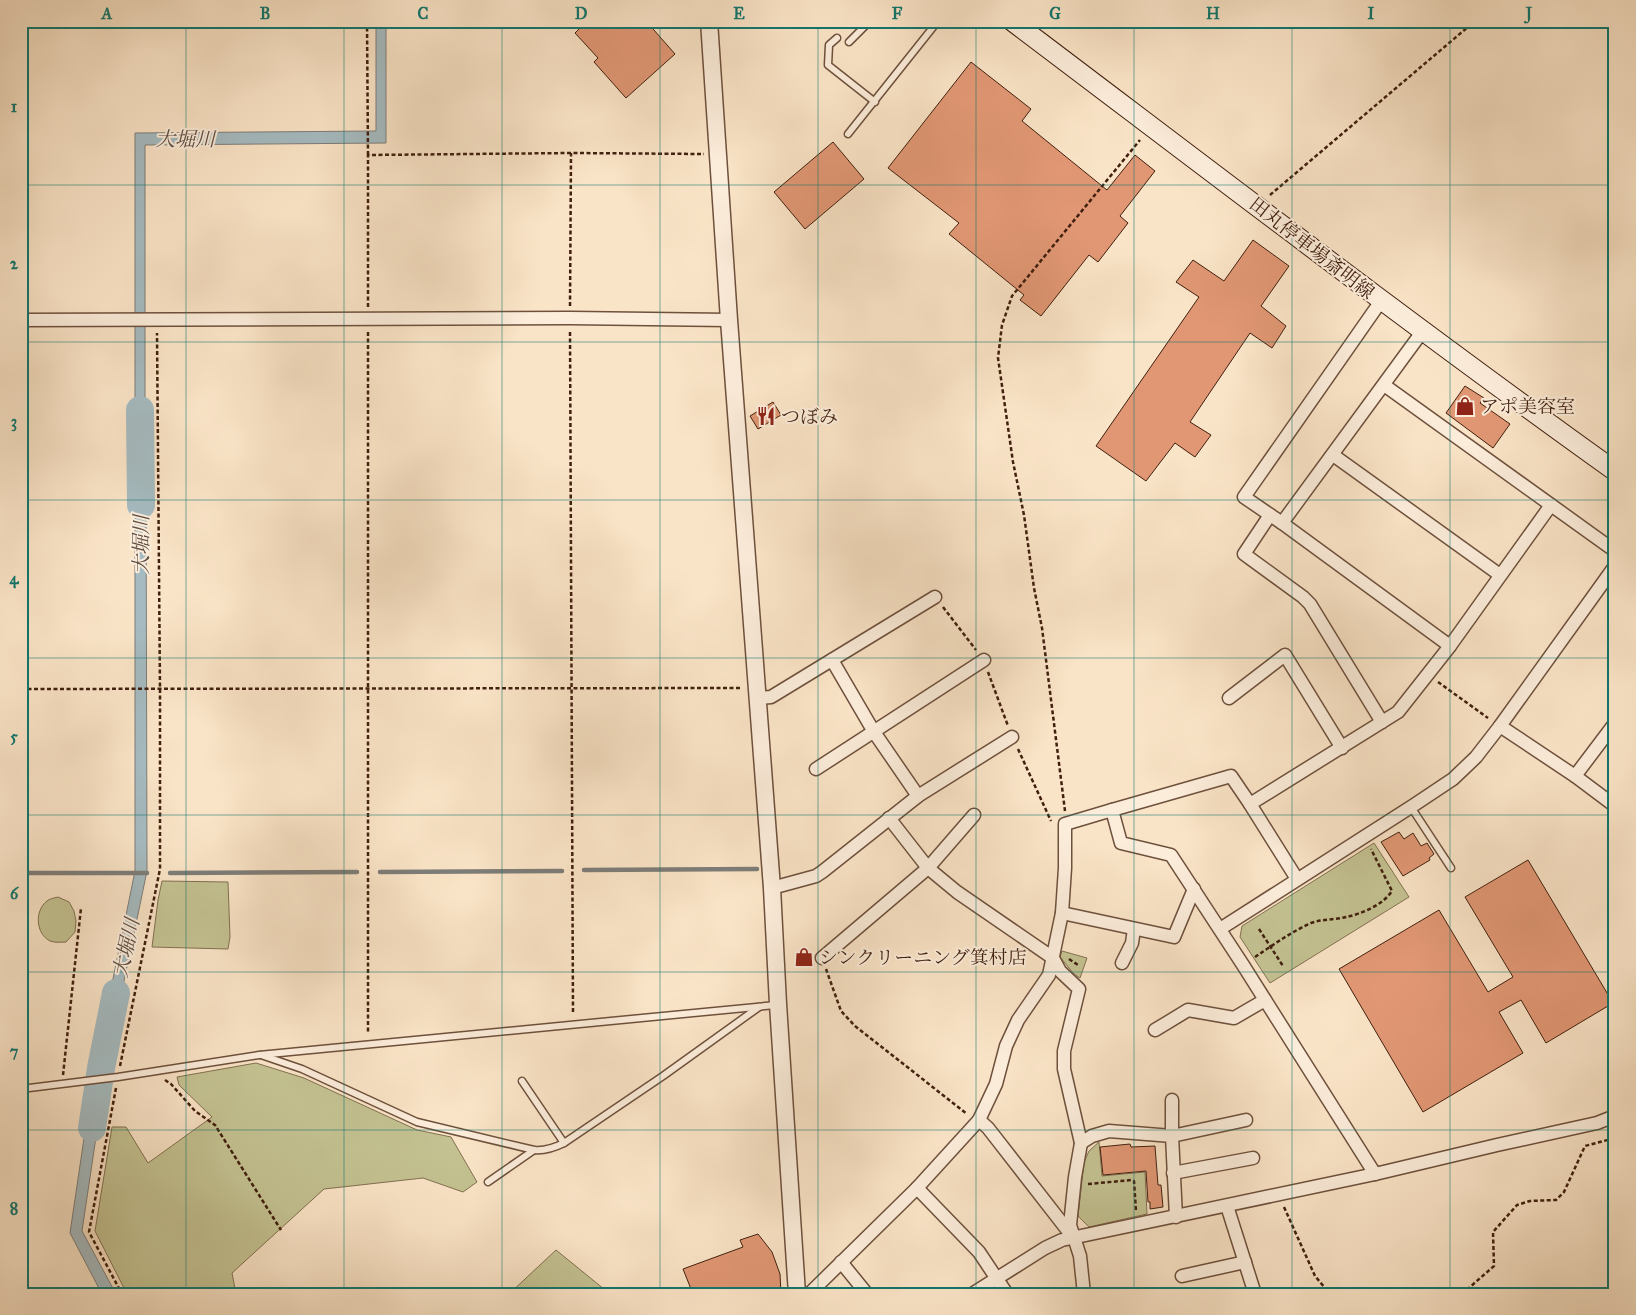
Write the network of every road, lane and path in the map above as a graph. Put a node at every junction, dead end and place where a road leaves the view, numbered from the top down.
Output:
1 (367, 21) edge
2 (710, 21) edge
3 (870, 21) edge
4 (938, 21) edge
5 (1012, 21) edge
6 (1475, 21) edge
7 (837, 38) dead end
8 (848, 42) dead end
9 (875, 102) junction
10 (1151, 127) junction
11 (848, 134) dead end
12 (571, 153) junction
13 (718, 154) junction
14 (368, 155) junction
15 (1257, 206) junction
16 (1381, 301) junction
17 (368, 315) junction
18 (570, 318) junction
19 (21, 320) edge
20 (157, 320) junction
21 (729, 320) junction
22 (1422, 332) junction
23 (1384, 385) junction
24 (1333, 455) junction
25 (1615, 471) edge
26 (1551, 505) junction
27 (1270, 515) junction
28 (1282, 523) junction
29 (1615, 551) edge
30 (1615, 566) edge
31 (1500, 575) junction
32 (935, 596) joint
33 (1450, 646) junction
34 (832, 660) junction
35 (984, 660) junction
36 (1428, 675) junction
37 (572, 688) junction
38 (21, 689) edge
39 (369, 689) junction
40 (160, 690) junction
41 (756, 694) junction
42 (1229, 698) dead end
43 (1382, 722) junction
44 (1615, 723) edge
45 (1500, 726) junction
46 (874, 732) junction
47 (1012, 737) junction
48 (1342, 748) junction
49 (816, 769) dead end
50 (1575, 776) junction
51 (918, 796) junction
52 (1250, 804) junction
53 (1615, 806) edge
54 (1411, 807) junction
55 (1112, 810) junction
56 (974, 815) dead end
57 (889, 818) junction
58 (1065, 824) junction
59 (1365, 836) junction
60 (928, 868) junction
61 (1451, 868) dead end
62 (1298, 879) junction
63 (772, 888) junction
64 (1194, 889) junction
65 (81, 908) dead end
66 (1062, 913) junction
67 (1134, 928) junction
68 (1220, 929) junction
69 (1259, 929) dead end
70 (1270, 947) junction
71 (822, 958) joint
72 (1053, 958) junction
73 (1122, 963) dead end
74 (1243, 965) junction
75 (1283, 966) dead end
76 (1265, 1000) junction
77 (778, 1004) junction
78 (760, 1006) junction
79 (573, 1025) junction
80 (1155, 1030) dead end
81 (368, 1043) junction
82 (259, 1054) junction
83 (151, 1071) junction
84 (115, 1077) junction
85 (522, 1081) dead end
86 (62, 1084) junction
87 (21, 1089) edge
88 (1172, 1100) dead end
89 (1615, 1116) edge
90 (979, 1120) junction
91 (1246, 1120) dead end
92 (1172, 1136) junction
93 (1615, 1138) edge
94 (564, 1143) junction
95 (1081, 1143) junction
96 (534, 1150) junction
97 (1252, 1158) dead end
98 (1173, 1173) junction
99 (1375, 1174) junction
100 (1075, 1177) junction
101 (488, 1182) dead end
102 (1088, 1184) junction
103 (916, 1188) junction
104 (1088, 1192) dead end
105 (1280, 1195) junction
106 (1227, 1206) junction
107 (1176, 1216) junction
108 (1136, 1224) junction
109 (281, 1230) dead end
110 (1074, 1238) junction
111 (841, 1262) junction
112 (1245, 1262) junction
113 (1182, 1276) dead end
114 (997, 1278) junction
115 (122, 1294) edge
116 (797, 1294) edge
117 (809, 1294) edge
118 (868, 1294) edge
119 (972, 1294) edge
120 (1007, 1294) edge
121 (1084, 1294) edge
122 (1255, 1294) edge
123 (1330, 1294) edge
124 (1462, 1294) edge

1 - 14 path
2 - 13 street
3 - 8 lane
4 - 9 lane
5 - 10 main road, 田丸停車場斎明線
6 - 15 path
7 - 9 lane
9 - 11 lane
10 - 15 main road, 田丸停車場斎明線
10 - 58 path
12 - 13 path
12 - 14 path
12 - 18 path
13 - 21 street
14 - 17 path
15 - 16 main road, 田丸停車場斎明線
16 - 22 main road, 田丸停車場斎明線
16 - 27 street
17 - 18 street
17 - 20 street
17 - 39 path
18 - 21 street
18 - 37 path
19 - 20 street
20 - 40 path
21 - 41 street
22 - 23 street
22 - 25 main road, 田丸停車場斎明線
23 - 24 street
23 - 26 street
24 - 28 street
24 - 31 street
26 - 29 street
26 - 31 street
27 - 28 street
27 - 43 street
28 - 33 street
30 - 45 street
31 - 33 street
32 - 34 street
32 - 35 path
33 - 36 street
34 - 41 street
34 - 46 street
35 - 46 street
35 - 47 path
36 - 43 street
36 - 45 path
37 - 39 path
37 - 41 path
37 - 79 path
38 - 40 path
39 - 40 path
39 - 81 path
40 - 84 path
41 - 63 street
42 - 48 street
43 - 48 street
44 - 50 street
45 - 50 street
45 - 54 street
46 - 49 street
46 - 51 street
47 - 51 street
47 - 58 path
48 - 52 street
50 - 53 street
51 - 57 street
52 - 55 street
52 - 62 street
54 - 59 street
54 - 61 lane
55 - 58 street
55 - 64 street
56 - 60 street
57 - 60 street
57 - 63 street
58 - 66 street
59 - 62 street
59 - 70 path
60 - 71 street
60 - 72 street
62 - 68 street
63 - 77 street
64 - 67 street
64 - 68 street
65 - 86 path
66 - 67 street
66 - 72 street
67 - 73 street
68 - 74 street
69 - 70 path
70 - 74 path
70 - 75 path
71 - 90 path
72 - 90 street
72 - 95 street
74 - 76 street
76 - 80 street
76 - 99 street
77 - 78 lane
77 - 116 street
78 - 79 lane
78 - 94 lane
79 - 81 lane
81 - 82 lane
82 - 83 lane
82 - 96 lane
83 - 84 lane
83 - 109 path
84 - 86 lane
84 - 115 path
85 - 94 lane
86 - 87 lane
88 - 92 street
89 - 99 street
90 - 103 street
90 - 110 street
91 - 92 street
92 - 95 street
92 - 98 street
93 - 124 path
94 - 96 lane
95 - 100 street
96 - 101 lane
97 - 98 street
98 - 107 street
99 - 105 street
100 - 102 path
100 - 110 street
102 - 104 path
102 - 108 path
103 - 111 street
103 - 114 street
105 - 106 street
105 - 123 path
106 - 107 street
106 - 112 street
107 - 108 street
108 - 110 street
110 - 114 street
110 - 121 street
111 - 117 street
111 - 118 street
112 - 113 street
112 - 122 street
114 - 119 street
114 - 120 street

